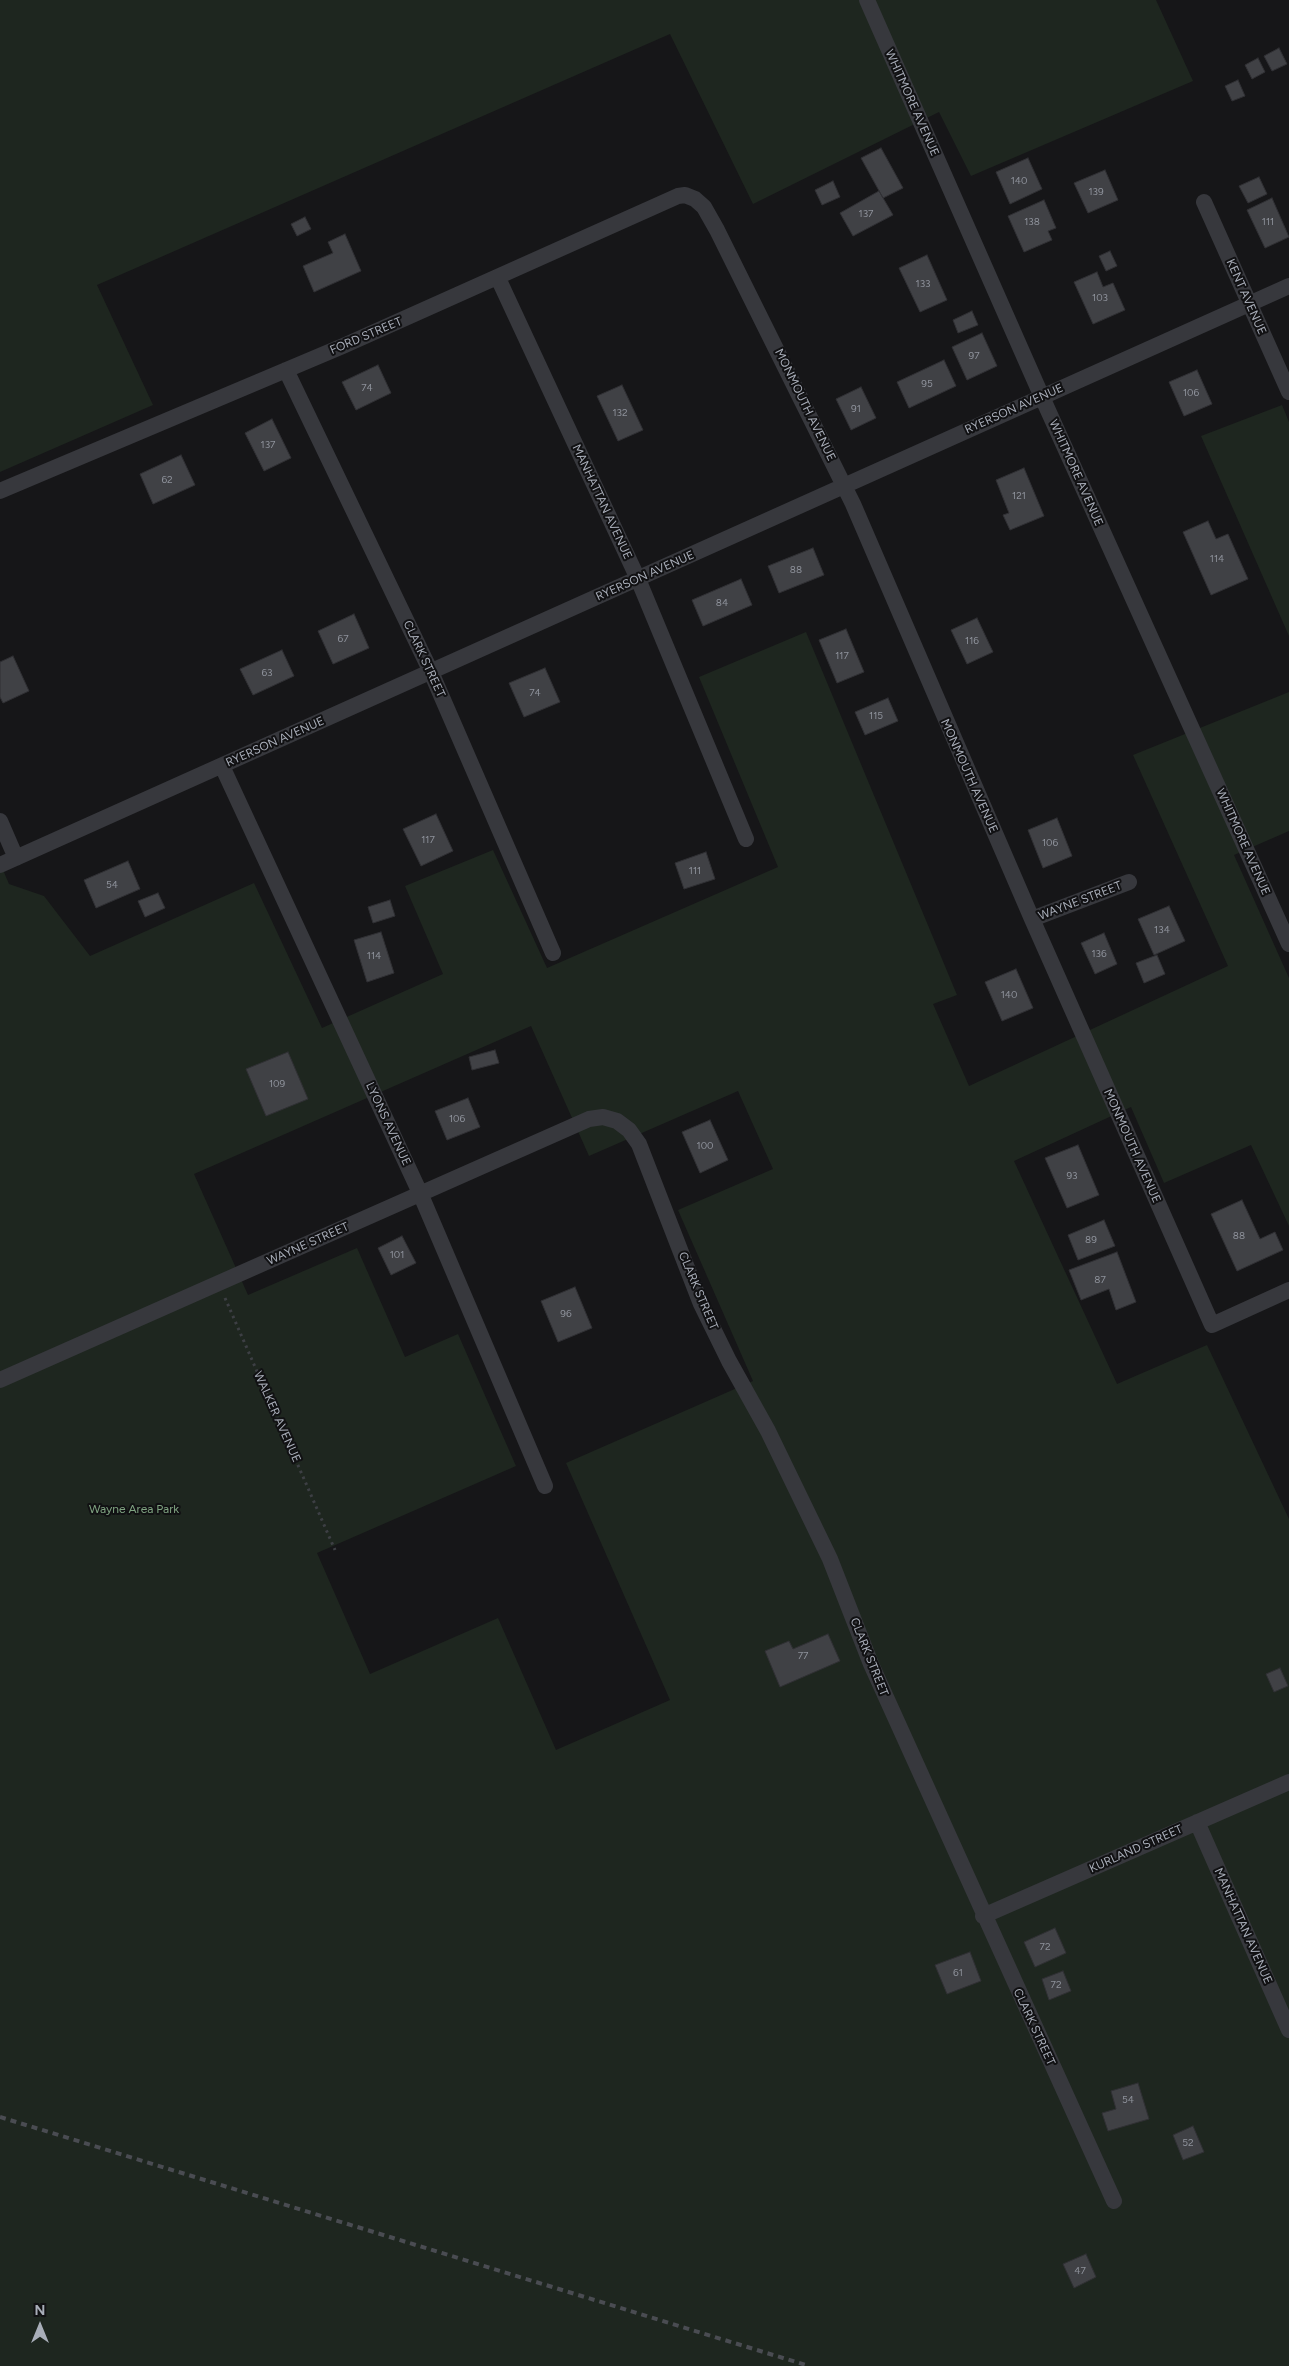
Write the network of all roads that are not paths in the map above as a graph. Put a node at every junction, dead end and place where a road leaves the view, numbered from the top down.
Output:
1 (867, 0) edge
2 (1204, 202) dead end
3 (717, 230) joint
4 (498, 278) junction
5 (1289, 286) edge
6 (1250, 304) junction
7 (286, 370) junction
8 (1289, 392) edge
9 (1042, 397) junction
10 (844, 486) junction
11 (0, 491) edge
12 (638, 579) junction
13 (431, 672) junction
14 (222, 766) junction
15 (0, 821) edge
16 (746, 839) dead end
17 (16, 858) junction
18 (0, 865) edge
19 (1129, 882) dead end
20 (1032, 919) junction
21 (1289, 944) edge
22 (553, 952) dead end
23 (617, 1121) joint
24 (420, 1193) junction
25 (1289, 1290) edge
26 (0, 1380) edge
27 (545, 1486) dead end
28 (1289, 1782) edge
29 (1197, 1822) junction
30 (983, 1916) junction
31 (1289, 2030) edge
32 (1114, 2201) dead end

1 - 9 street, WHITMORE AVENUE
2 - 6 street, KENT AVENUE
3 - 4 street, FORD STREET
3 - 10 street, MONMOUTH AVENUE
4 - 7 street, FORD STREET
4 - 12 street, MANHATTAN AVENUE
5 - 6 street, RYERSON AVENUE
6 - 8 street, KENT AVENUE
6 - 9 street, RYERSON AVENUE
7 - 11 street, FORD STREET
7 - 13 street, CLARK STREET
9 - 10 street, RYERSON AVENUE
9 - 21 street, WHITMORE AVENUE
10 - 12 street, RYERSON AVENUE
10 - 20 street, MONMOUTH AVENUE
12 - 13 street, RYERSON AVENUE
12 - 16 street, MANHATTAN AVENUE
13 - 14 street, RYERSON AVENUE
13 - 22 street, CLARK STREET
14 - 17 street, RYERSON AVENUE
14 - 24 street, LYONS AVENUE
15 - 17 street
17 - 18 street, RYERSON AVENUE
19 - 20 street, WAYNE STREET
20 - 25 street, MONMOUTH AVENUE
23 - 24 street, WAYNE STREET
23 - 30 street, CLARK STREET
24 - 26 street, WAYNE STREET
24 - 27 street, LYONS AVENUE
28 - 29 street, KURLAND STREET
29 - 30 street, KURLAND STREET
29 - 31 street, MANHATTAN AVENUE
30 - 32 street, CLARK STREET

